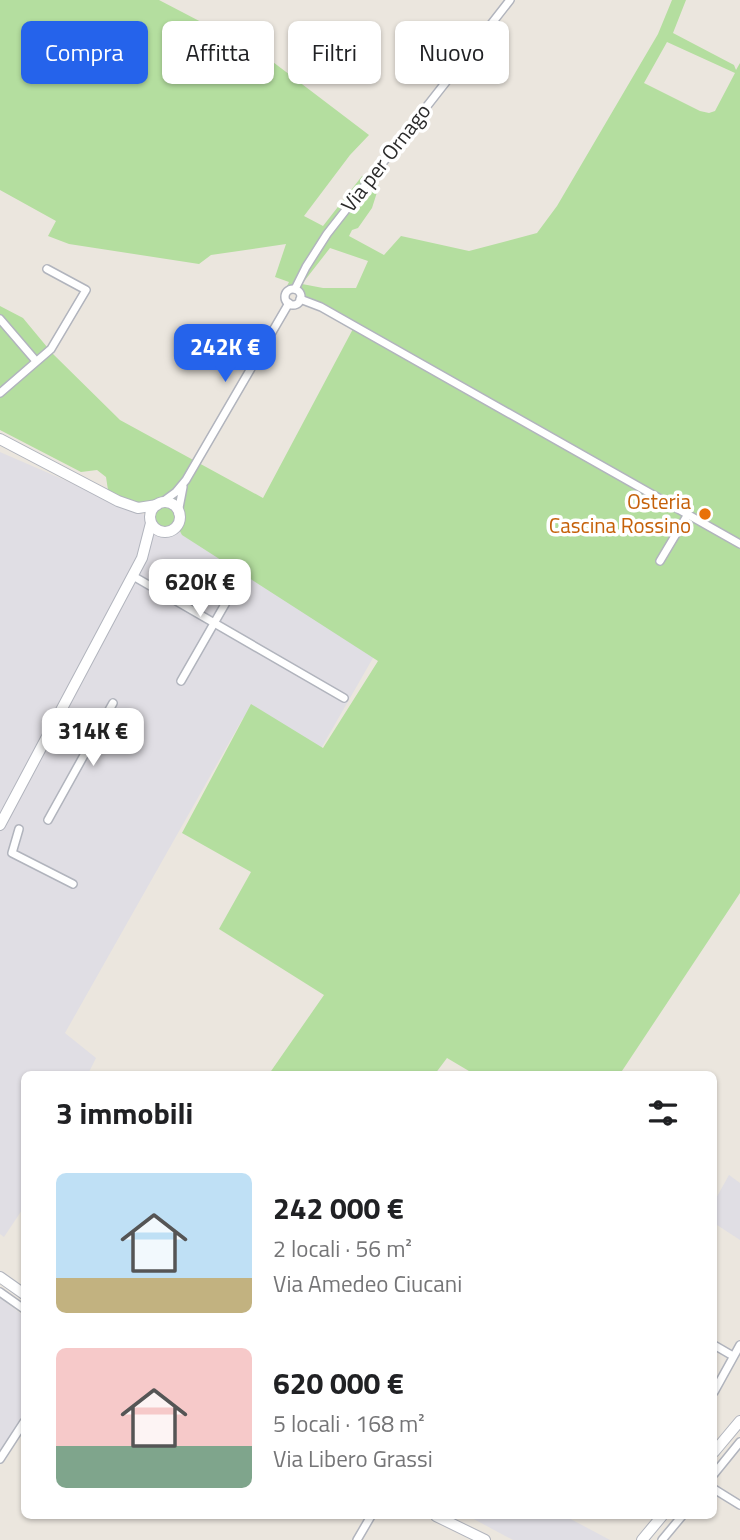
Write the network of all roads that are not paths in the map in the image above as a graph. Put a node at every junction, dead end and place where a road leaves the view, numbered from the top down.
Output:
1 (510, 0) edge
2 (47, 269) dead end
3 (295, 289) junction
4 (300, 299) junction
5 (289, 303) junction
6 (0, 319) edge
7 (37, 361) junction
8 (0, 393) edge
9 (0, 439) edge
10 (186, 480) junction
11 (159, 504) junction
12 (133, 506) junction
13 (178, 513) junction
14 (688, 514) junction
15 (151, 523) junction
16 (168, 532) junction
17 (740, 544) edge
18 (142, 558) junction
19 (660, 561) dead end
20 (244, 571) dead end
21 (133, 576) junction
22 (215, 621) junction
23 (180, 681) dead end
24 (344, 698) dead end
25 (113, 703) dead end
26 (48, 820) dead end
27 (0, 825) edge
28 (19, 829) dead end
29 (73, 884) dead end
30 (3, 1279) edge
31 (21, 1292) edge
32 (21, 1307) edge
33 (740, 1345) edge
34 (717, 1347) edge
35 (733, 1356) junction
36 (717, 1386) edge
37 (740, 1421) edge
38 (21, 1427) edge
39 (740, 1442) edge
40 (717, 1448) edge
41 (0, 1459) edge
42 (717, 1470) edge
43 (717, 1491) edge
44 (740, 1505) edge
45 (369, 1519) edge
46 (452, 1519) edge
47 (660, 1519) edge
48 (680, 1519) edge
49 (644, 1539) edge
50 (357, 1540) edge
51 (485, 1540) edge
52 (662, 1540) edge

1 - 3 street, Via per Ornago
2 - 7 street
3 - 4 street
3 - 5 street
4 - 5 street
4 - 14 street
5 - 10 street
6 - 7 street
7 - 8 street
9 - 12 main road
10 - 11 street
10 - 13 street
11 - 12 main road
11 - 13 main road
11 - 15 main road
12 - 15 main road
13 - 16 main road
14 - 17 street
14 - 19 street
15 - 16 main road
15 - 18 main road
16 - 18 main road
18 - 21 main road
20 - 22 street
21 - 22 street
21 - 27 main road
22 - 23 street
22 - 24 street
25 - 26 street
28 - 29 street
30 - 31 main road
30 - 32 street
33 - 35 street
34 - 35 street
35 - 36 street
37 - 40 main road
38 - 41 street
39 - 42 street
43 - 44 street
45 - 50 street
46 - 51 main road
47 - 49 main road
48 - 52 street

